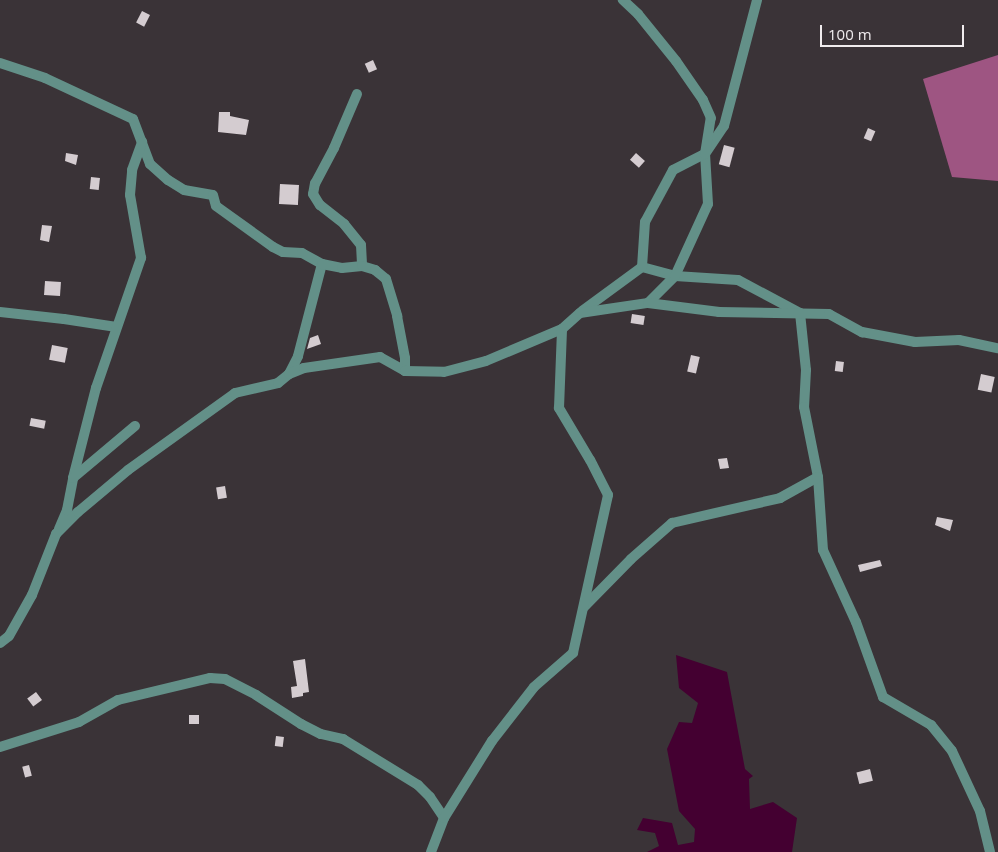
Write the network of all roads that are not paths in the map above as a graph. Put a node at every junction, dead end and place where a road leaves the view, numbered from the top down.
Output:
1 (623, 0) edge
2 (757, 0) edge
3 (0, 63) edge
4 (357, 94) dead end
5 (142, 142) junction
6 (706, 154) junction
7 (322, 264) junction
8 (362, 266) junction
9 (642, 267) junction
10 (675, 276) junction
11 (648, 303) junction
12 (0, 312) edge
13 (580, 312) junction
14 (800, 312) junction
15 (116, 327) junction
16 (562, 328) junction
17 (998, 348) edge
18 (405, 371) junction
19 (289, 374) junction
20 (135, 426) dead end
21 (818, 477) junction
22 (72, 478) junction
23 (56, 534) junction
24 (584, 607) junction
25 (0, 643) edge
26 (0, 747) edge
27 (444, 818) junction
28 (431, 852) edge
29 (990, 852) edge

1 - 6 street
2 - 6 street
3 - 5 street
4 - 8 street
5 - 7 street
5 - 15 street
6 - 9 street
6 - 10 street
7 - 8 street
7 - 19 street
8 - 18 street
9 - 10 street
9 - 13 street
10 - 11 street
10 - 14 street
11 - 13 street
11 - 14 street
12 - 15 street
13 - 16 street
14 - 17 street
14 - 21 street
15 - 22 street
16 - 18 street
16 - 24 street
18 - 19 street
19 - 23 street
20 - 22 street
21 - 24 street
21 - 29 street
22 - 23 street
23 - 25 street
24 - 27 street
26 - 27 street
27 - 28 street

